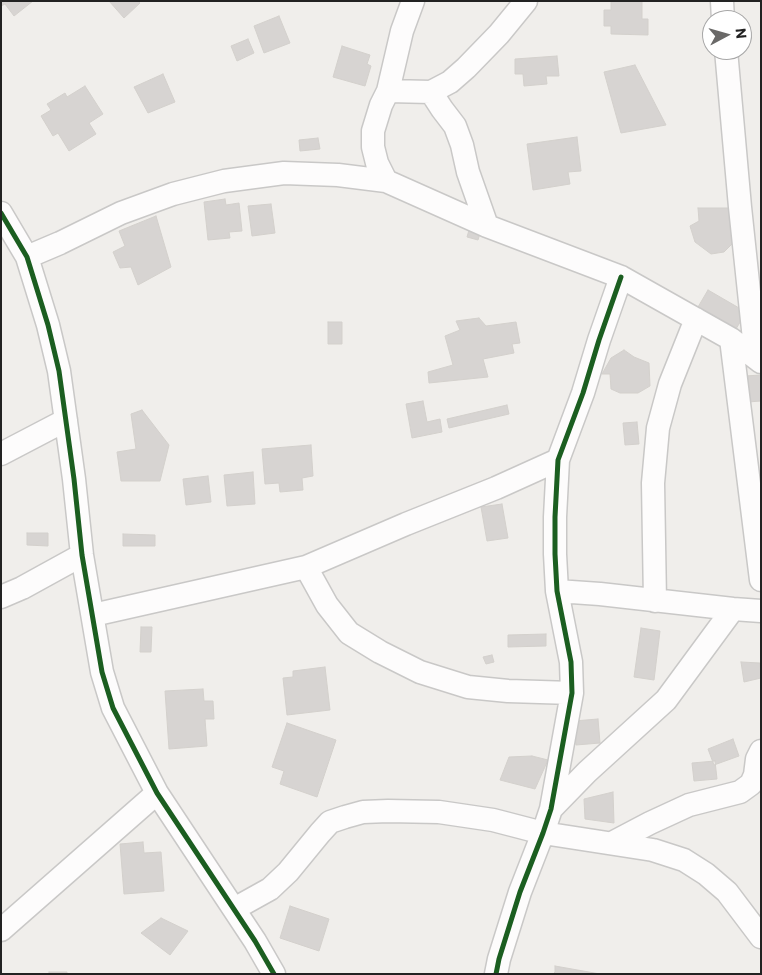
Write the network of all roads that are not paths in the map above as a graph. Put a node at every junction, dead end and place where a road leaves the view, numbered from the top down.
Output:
1 (413, 1) edge
2 (526, 1) edge
3 (727, 60) edge
4 (388, 91) junction
5 (431, 92) junction
6 (386, 181) junction
7 (1, 212) edge
8 (487, 226) junction
9 (28, 257) junction
10 (621, 277) junction
11 (696, 319) junction
12 (731, 339) junction
13 (758, 360) edge
14 (66, 420) junction
15 (1, 454) edge
16 (558, 460) junction
17 (82, 555) junction
18 (306, 567) junction
19 (761, 580) edge
20 (558, 591) junction
21 (1, 597) edge
22 (655, 601) junction
23 (733, 609) junction
24 (761, 611) edge
25 (93, 615) junction
26 (572, 693) junction
27 (761, 751) edge
28 (157, 793) junction
29 (551, 809) junction
30 (543, 833) junction
31 (612, 843) junction
32 (234, 909) junction
33 (1, 930) edge
34 (761, 937) edge
35 (274, 974) edge
36 (496, 974) edge

1 - 4 street
2 - 5 street
3 - 13 street
4 - 5 street
4 - 6 street
5 - 8 street
6 - 8 street
6 - 9 street
7 - 9 street
8 - 10 street
9 - 14 street
10 - 11 street
10 - 16 street
11 - 12 street
11 - 22 street
12 - 13 street
12 - 19 street
14 - 15 street
14 - 17 street
16 - 18 street
16 - 20 street
17 - 21 street
17 - 25 street
18 - 25 street
18 - 26 street
20 - 22 street
20 - 26 street
22 - 23 street
23 - 24 street
23 - 29 street
25 - 28 street
26 - 29 street
27 - 31 street
28 - 32 street
28 - 33 street
29 - 30 street
30 - 31 street
30 - 32 street
30 - 36 street
31 - 34 street
32 - 35 street

